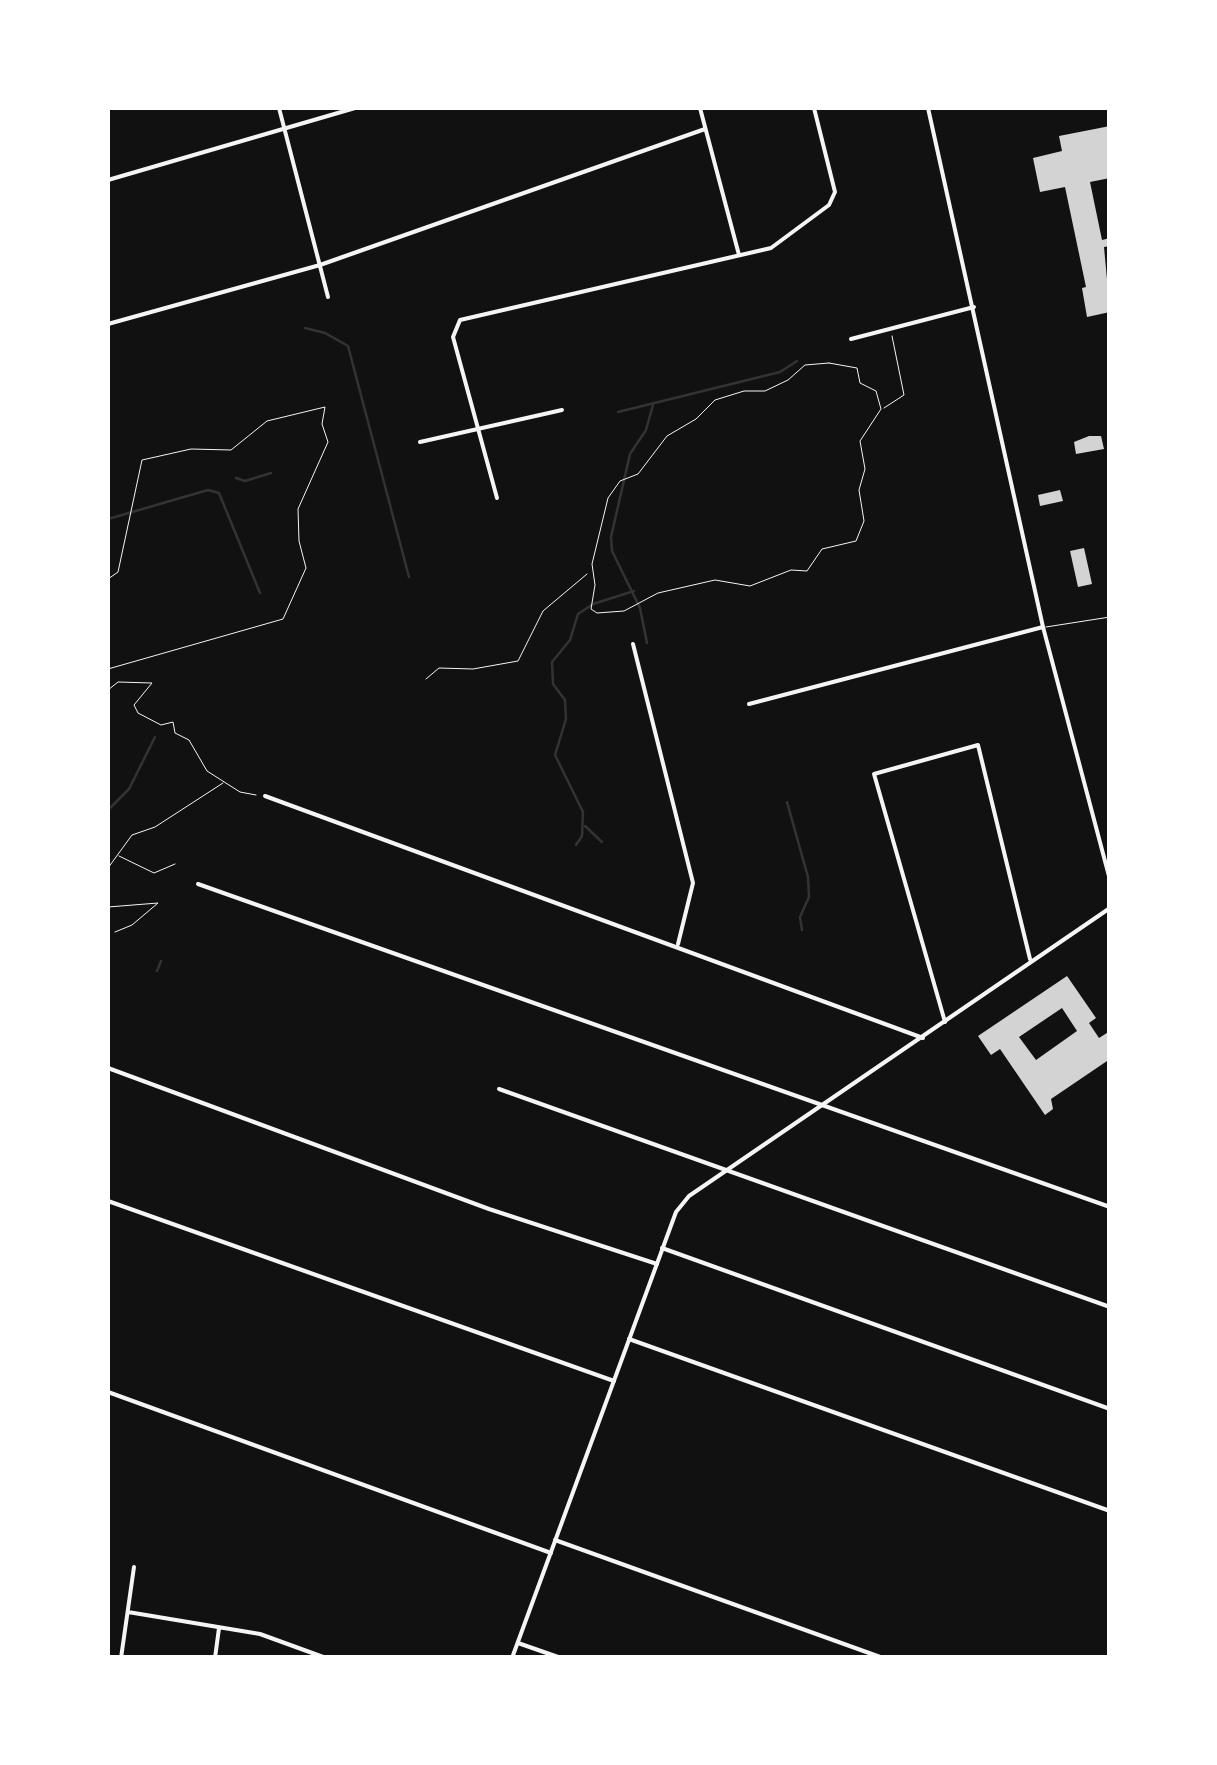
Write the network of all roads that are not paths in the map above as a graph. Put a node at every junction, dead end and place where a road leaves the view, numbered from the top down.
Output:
1 (279, 108) edge
2 (355, 108) edge
3 (700, 108) edge
4 (814, 108) edge
5 (928, 108) edge
6 (705, 129) junction
7 (285, 130) junction
8 (108, 180) edge
9 (738, 255) junction
10 (320, 264) junction
11 (328, 297) dead end
12 (974, 306) junction
13 (108, 324) edge
14 (852, 338) dead end
15 (562, 410) dead end
16 (478, 428) junction
17 (420, 442) dead end
18 (497, 498) dead end
19 (1110, 617) edge
20 (1043, 627) junction
21 (633, 644) dead end
22 (749, 704) dead end
23 (265, 796) road end
24 (1110, 880) edge
25 (198, 884) dead end
26 (1110, 908) edge
27 (678, 944) junction
28 (1030, 959) junction
29 (945, 1022) junction
30 (923, 1038) junction
31 (108, 1068) edge
32 (499, 1090) dead end
33 (825, 1105) junction
34 (730, 1171) junction
35 (108, 1200) edge
36 (1110, 1207) edge
37 (662, 1248) junction
38 (656, 1264) junction
39 (1110, 1307) edge
40 (629, 1339) junction
41 (614, 1380) junction
42 (108, 1392) edge
43 (1110, 1409) edge
44 (1110, 1512) edge
45 (556, 1540) junction
46 (551, 1553) junction
47 (134, 1567) dead end
48 (128, 1612) junction
49 (219, 1626) junction
50 (518, 1642) junction
51 (122, 1658) edge
52 (214, 1658) edge
53 (326, 1658) edge
54 (512, 1658) edge
55 (560, 1658) edge
56 (883, 1658) edge

1 - 7 street
2 - 7 street
3 - 6 street
4 - 9 street
5 - 12 street
6 - 9 street
6 - 10 street
7 - 8 street
7 - 10 street
9 - 16 street
10 - 11 street
10 - 13 street
12 - 14 street
12 - 20 street
15 - 16 street
16 - 17 street
16 - 18 street
19 - 20 lane
20 - 22 street
20 - 24 street
21 - 27 street
23 - 27 street
25 - 33 street
26 - 28 street
27 - 30 street
28 - 29 street
28 - 29 street
29 - 30 street
30 - 33 street
31 - 38 street
32 - 34 street
33 - 34 street
33 - 36 street
34 - 37 street
34 - 39 street
35 - 41 street
37 - 38 street
37 - 43 street
38 - 40 street
40 - 41 street
40 - 44 street
41 - 45 street
42 - 46 street
45 - 46 street
45 - 56 street
46 - 50 street
47 - 48 street
48 - 49 street
48 - 51 street
49 - 52 street
49 - 53 street
50 - 54 street
50 - 55 street

